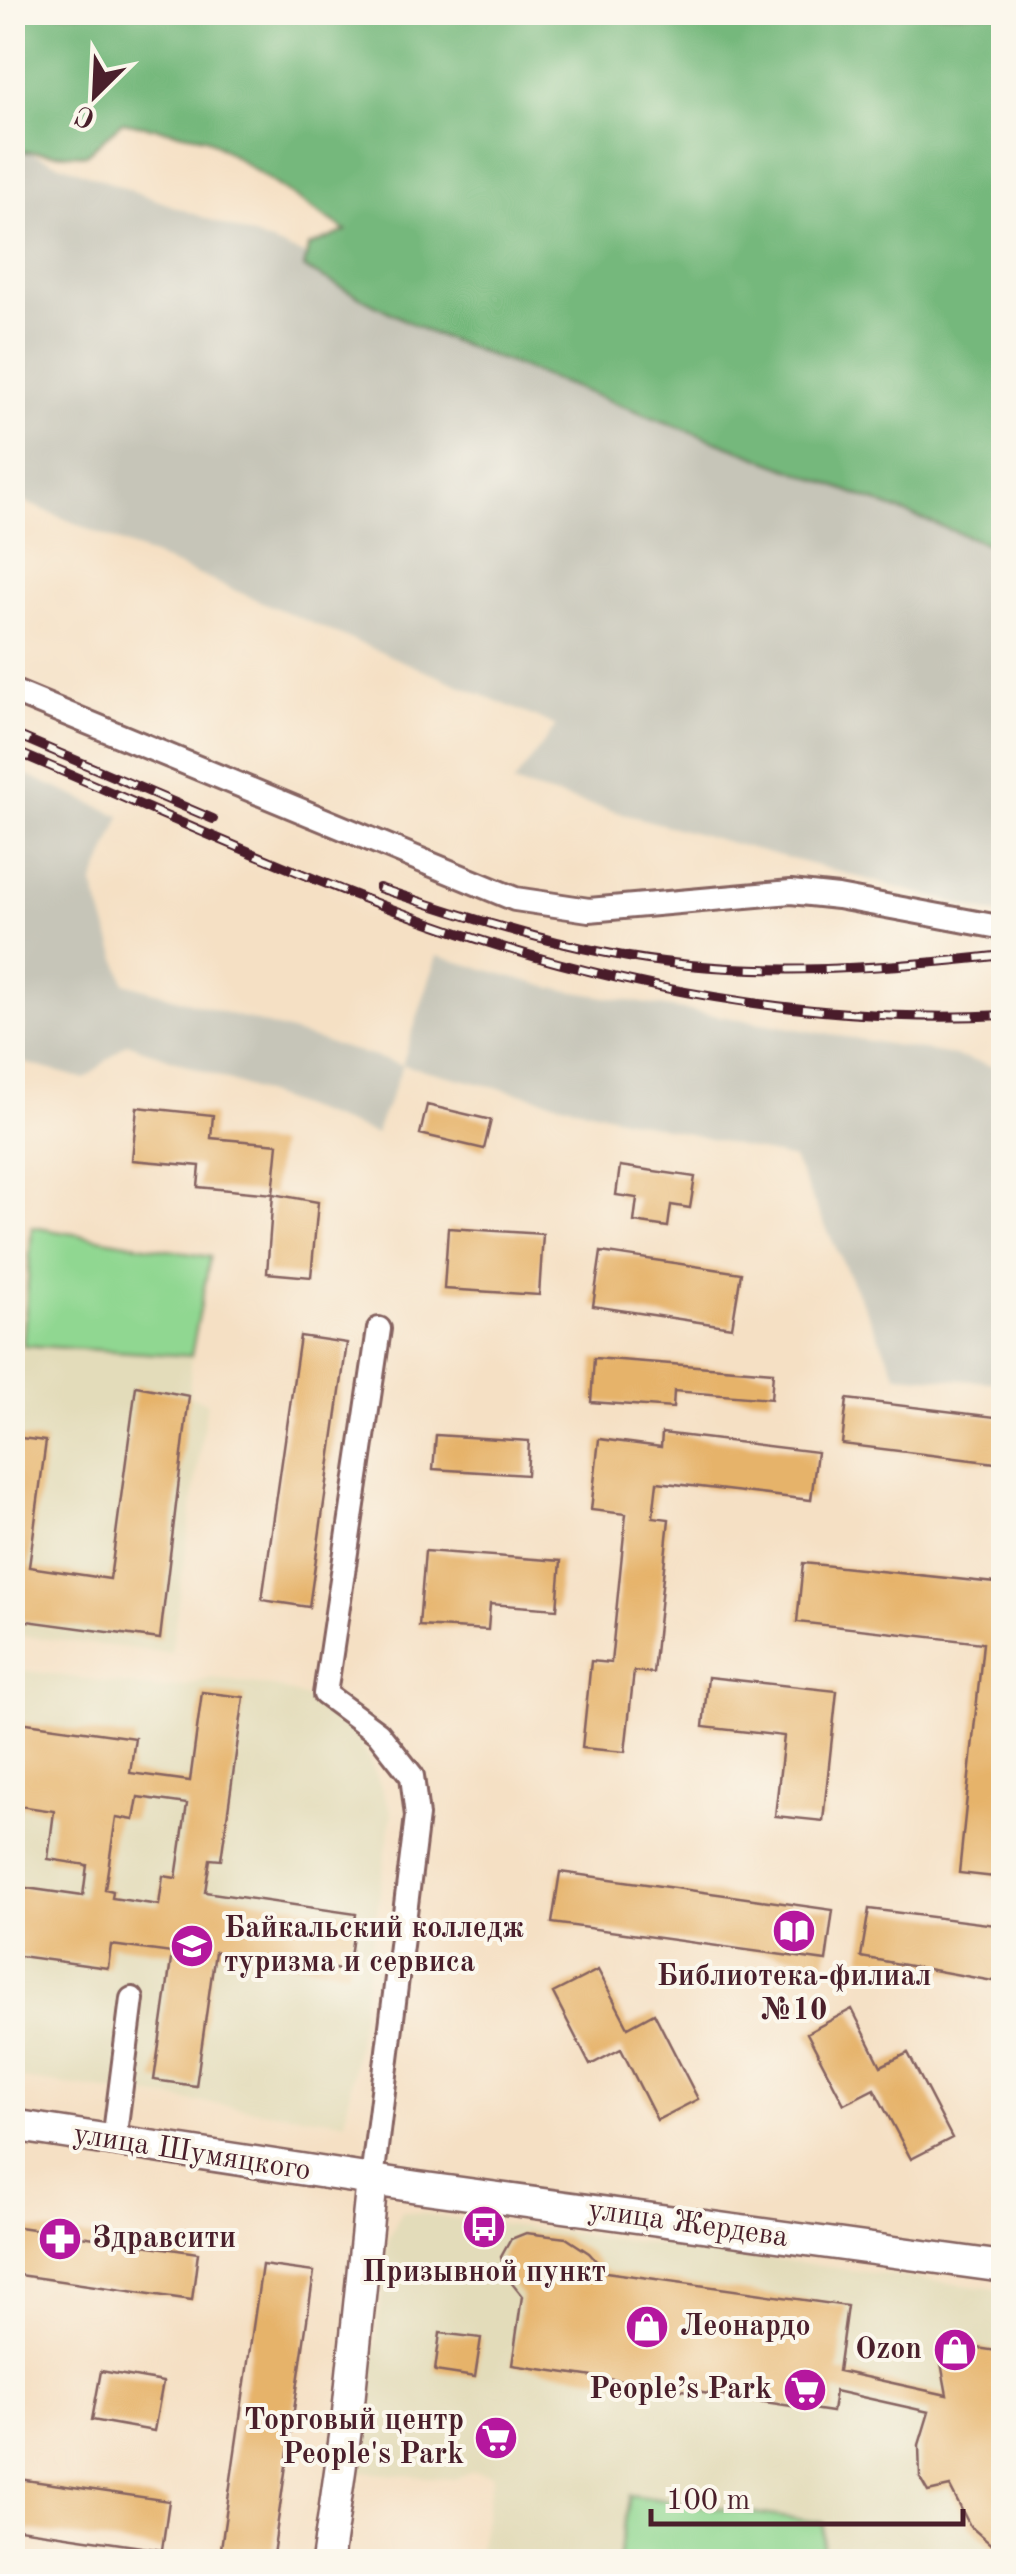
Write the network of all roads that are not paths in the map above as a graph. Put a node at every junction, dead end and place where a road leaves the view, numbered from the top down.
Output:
1 (12, 690) edge
2 (1004, 928) edge
3 (379, 1328) dead end
4 (132, 1999) dead end
5 (12, 2126) edge
6 (114, 2141) junction
7 (372, 2180) junction
8 (1004, 2267) edge
9 (327, 2562) edge

1 - 2 street
3 - 7 street
4 - 6 street
5 - 6 main road, улица Шумяцкого
6 - 7 main road, улица Шумяцкого
7 - 8 main road, улица Жердева
7 - 9 main road

